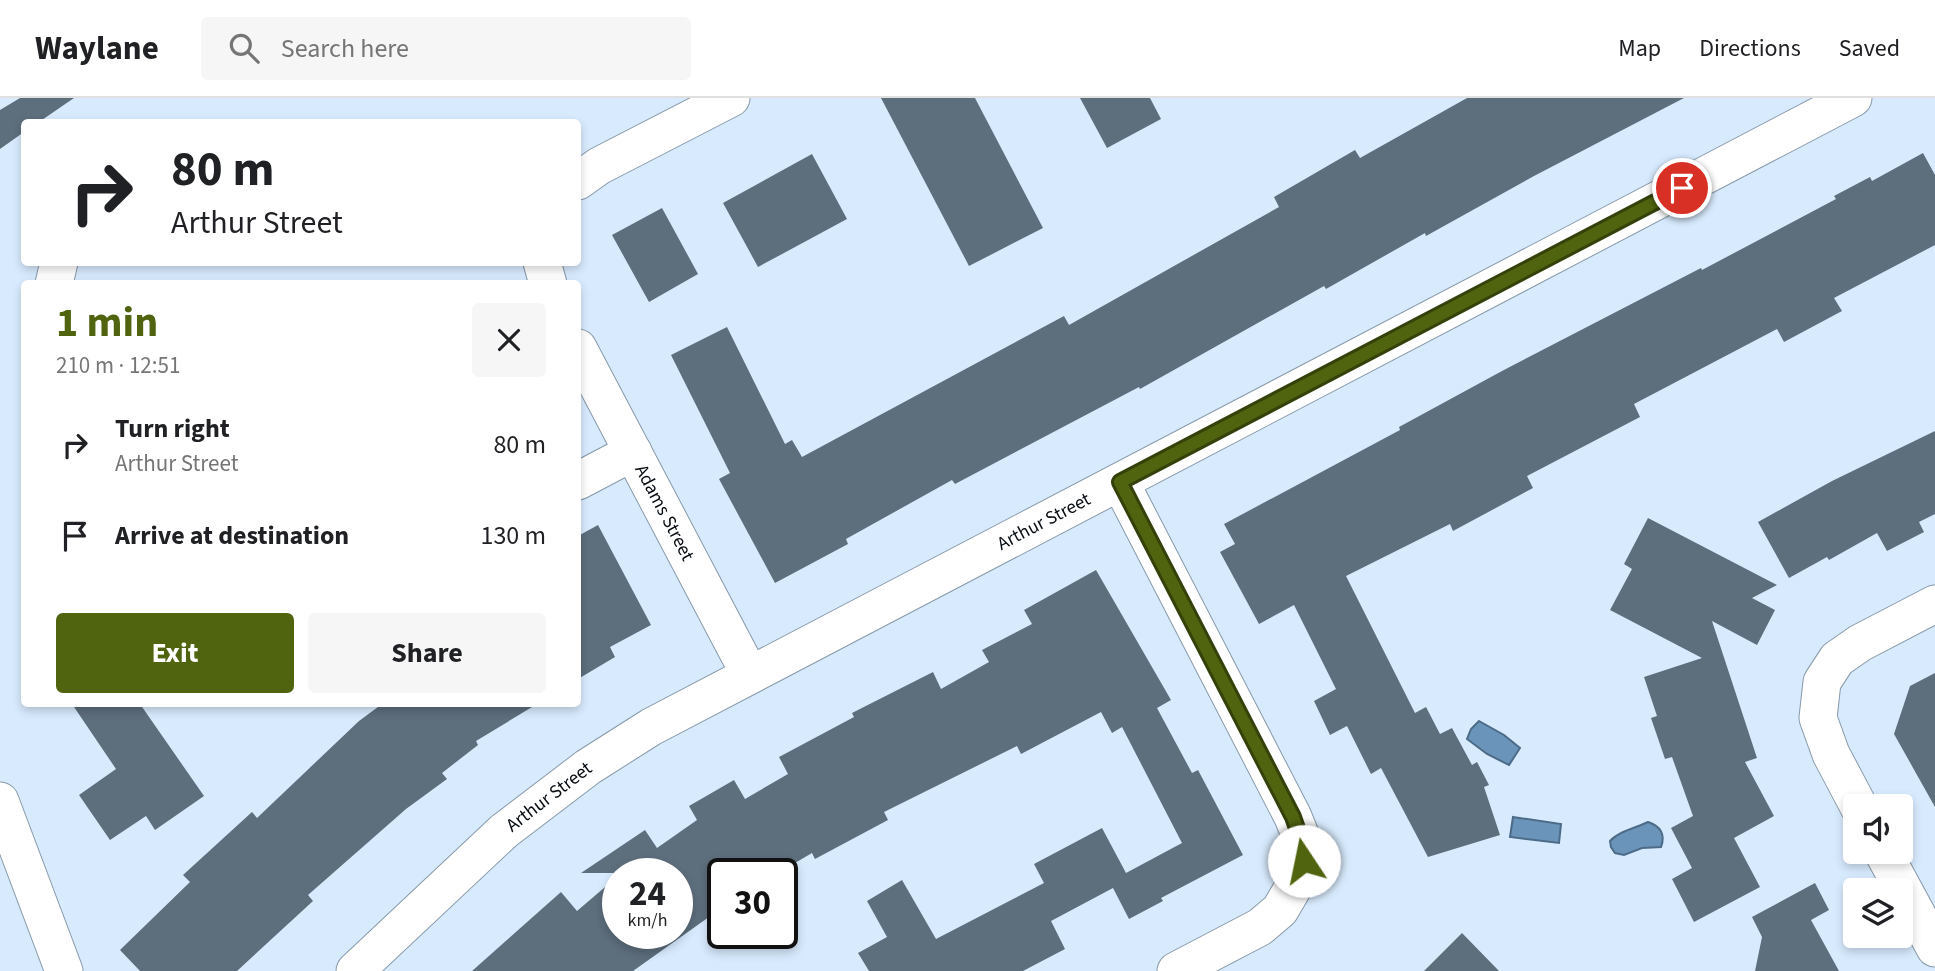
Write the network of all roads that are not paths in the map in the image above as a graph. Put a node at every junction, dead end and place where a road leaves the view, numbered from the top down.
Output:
1 (731, 98) edge
2 (1853, 98) edge
3 (581, 179) edge
4 (581, 354) edge
5 (633, 452) junction
6 (581, 479) edge
7 (1120, 482) junction
8 (1935, 604) edge
9 (750, 675) junction
10 (1852, 794) edge
11 (0, 801) edge
12 (1890, 864) edge
13 (1935, 948) edge
14 (64, 971) edge
15 (355, 971) edge
16 (1176, 971) edge

1 - 3 street
2 - 7 street, Arthur Street
4 - 5 street, Adams Street
5 - 6 street
5 - 9 street, Adams Street
7 - 9 street, Arthur Street
7 - 16 street
8 - 10 street
9 - 15 street, Arthur Street
11 - 14 street
12 - 13 street

